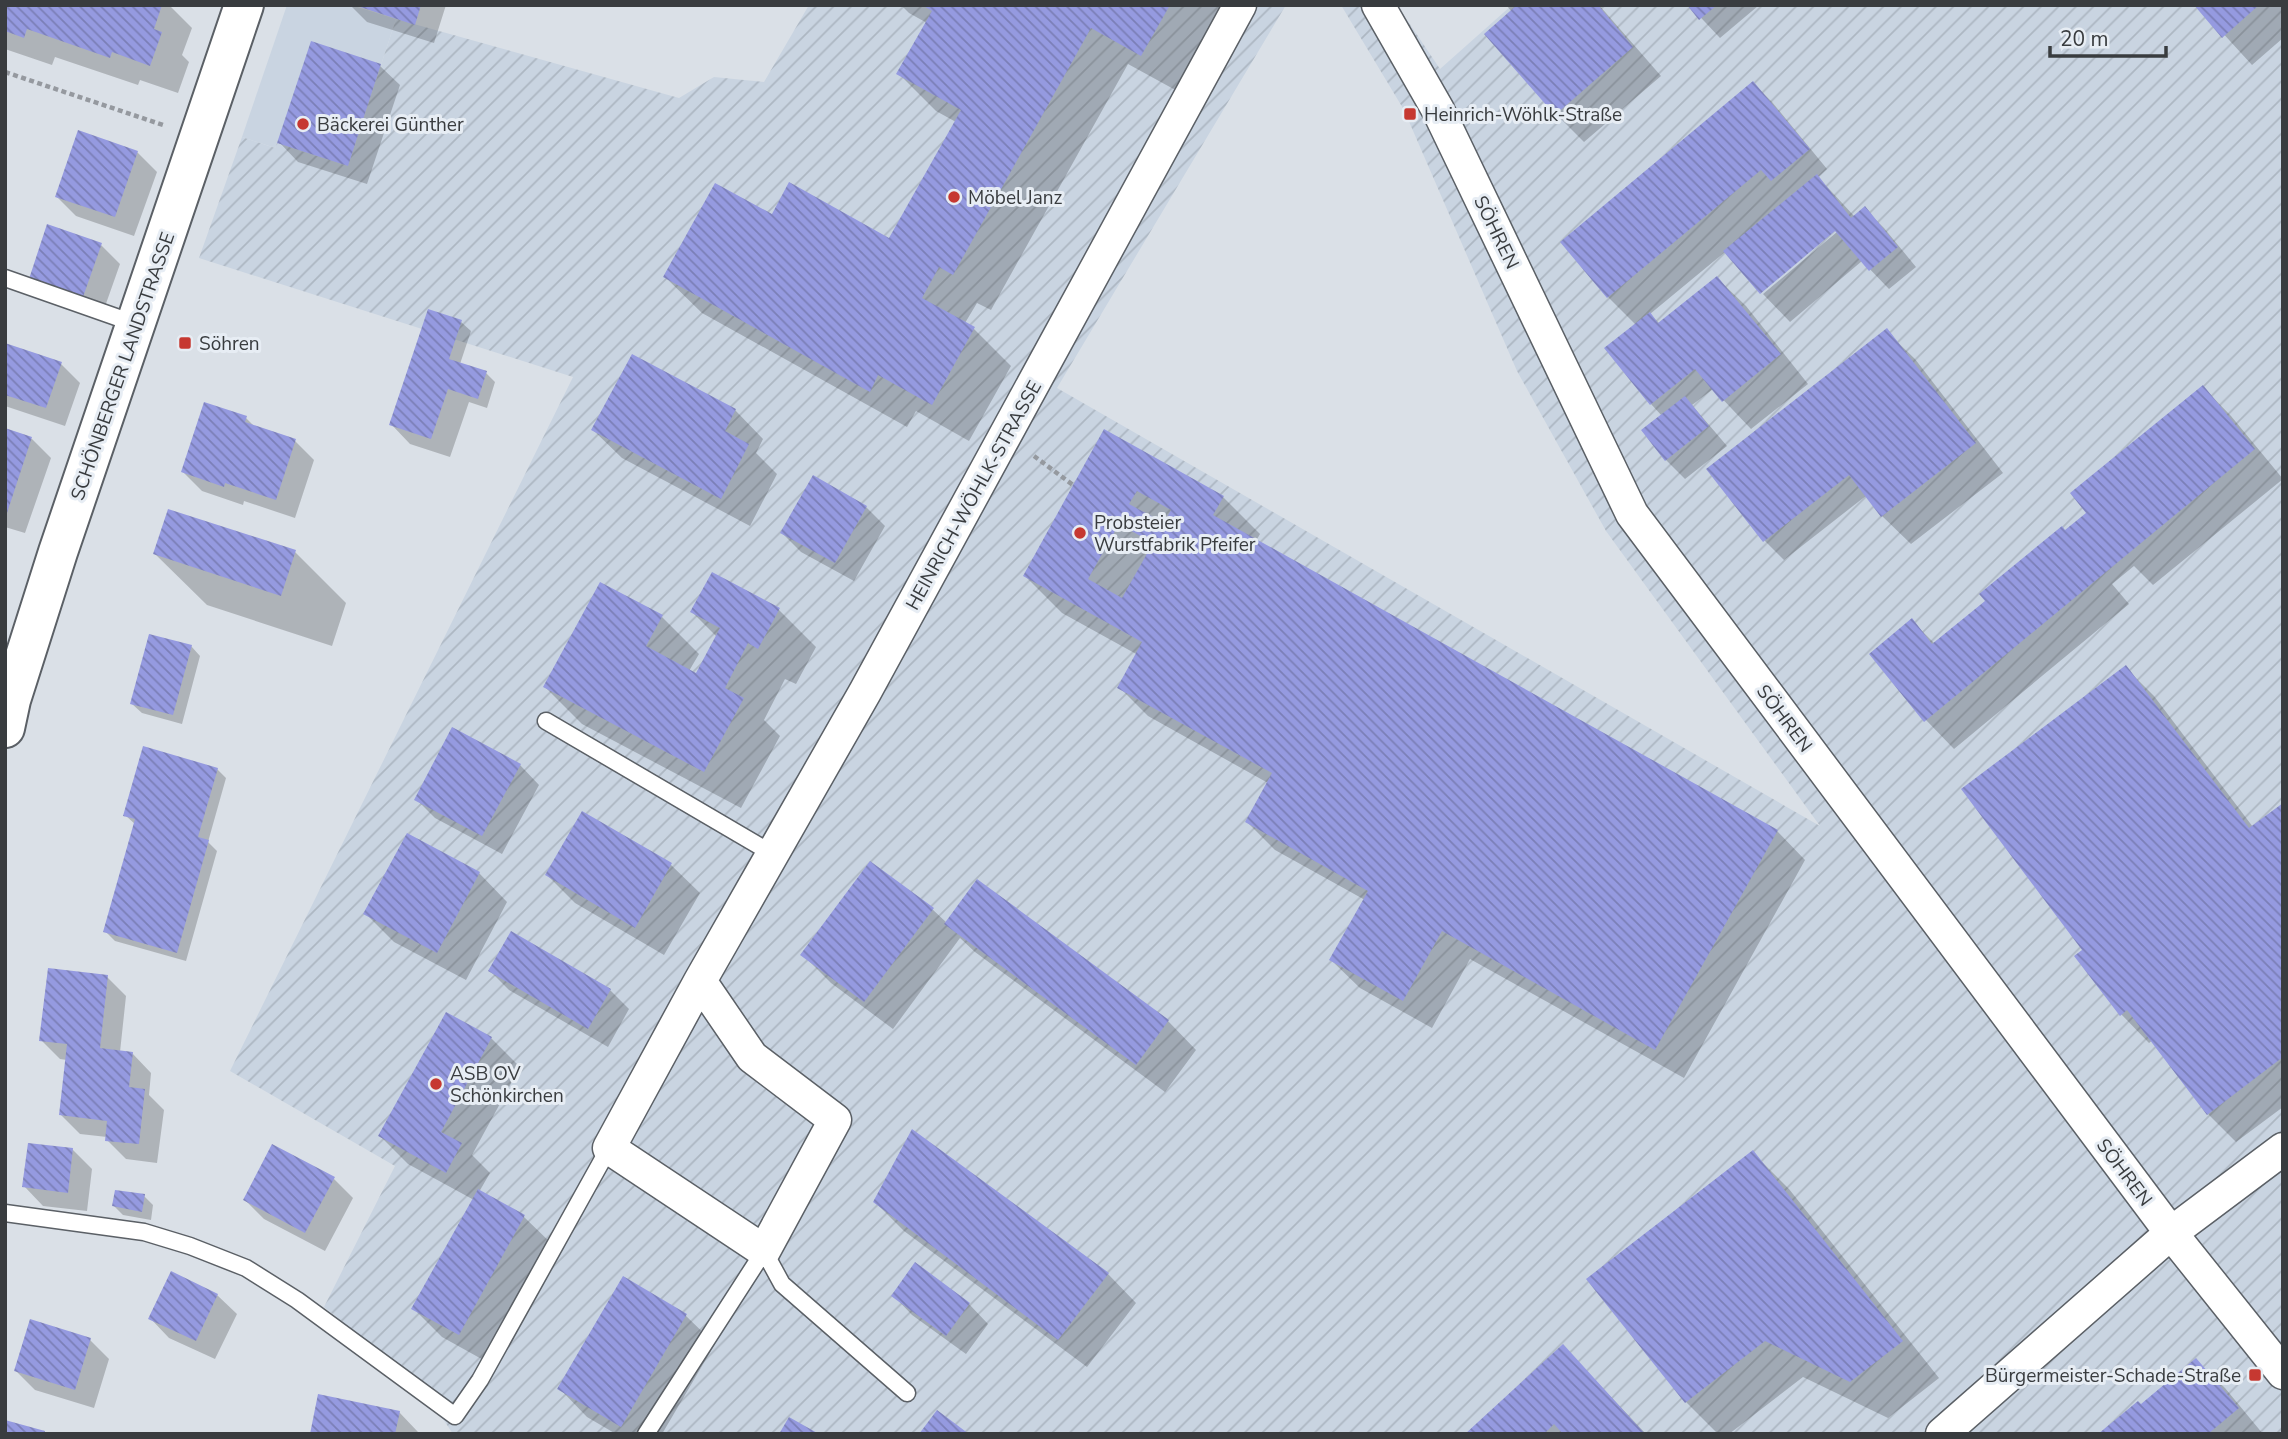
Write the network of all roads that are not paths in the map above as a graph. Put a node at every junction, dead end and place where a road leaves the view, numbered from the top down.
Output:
1 (244, 5) edge
2 (1240, 5) edge
3 (1378, 5) edge
4 (5, 278) edge
5 (136, 324) junction
6 (546, 721) dead end
7 (5, 728) edge
8 (773, 854) junction
9 (700, 981) junction
10 (609, 1148) junction
11 (2283, 1149) edge
12 (5, 1213) edge
13 (2171, 1233) junction
14 (764, 1251) junction
15 (2283, 1373) edge
16 (907, 1393) dead end
17 (646, 1434) edge
18 (1942, 1434) edge

1 - 5 main road, SCHÖNBERGER LANDSTRASSE
2 - 8 street, HEINRICH-WÖHLK-STRASSE
3 - 13 street, SÖHREN
4 - 5 lane
5 - 7 main road, SCHÖNBERGER LANDSTRASSE
6 - 8 lane
8 - 9 street, HEINRICH-WÖHLK-STRASSE
9 - 10 street, HEINRICH-WÖHLK-STRASSE
9 - 14 street
10 - 12 lane
10 - 14 street
11 - 13 street
13 - 15 street, SÖHREN
13 - 18 street
14 - 16 lane
14 - 17 lane

